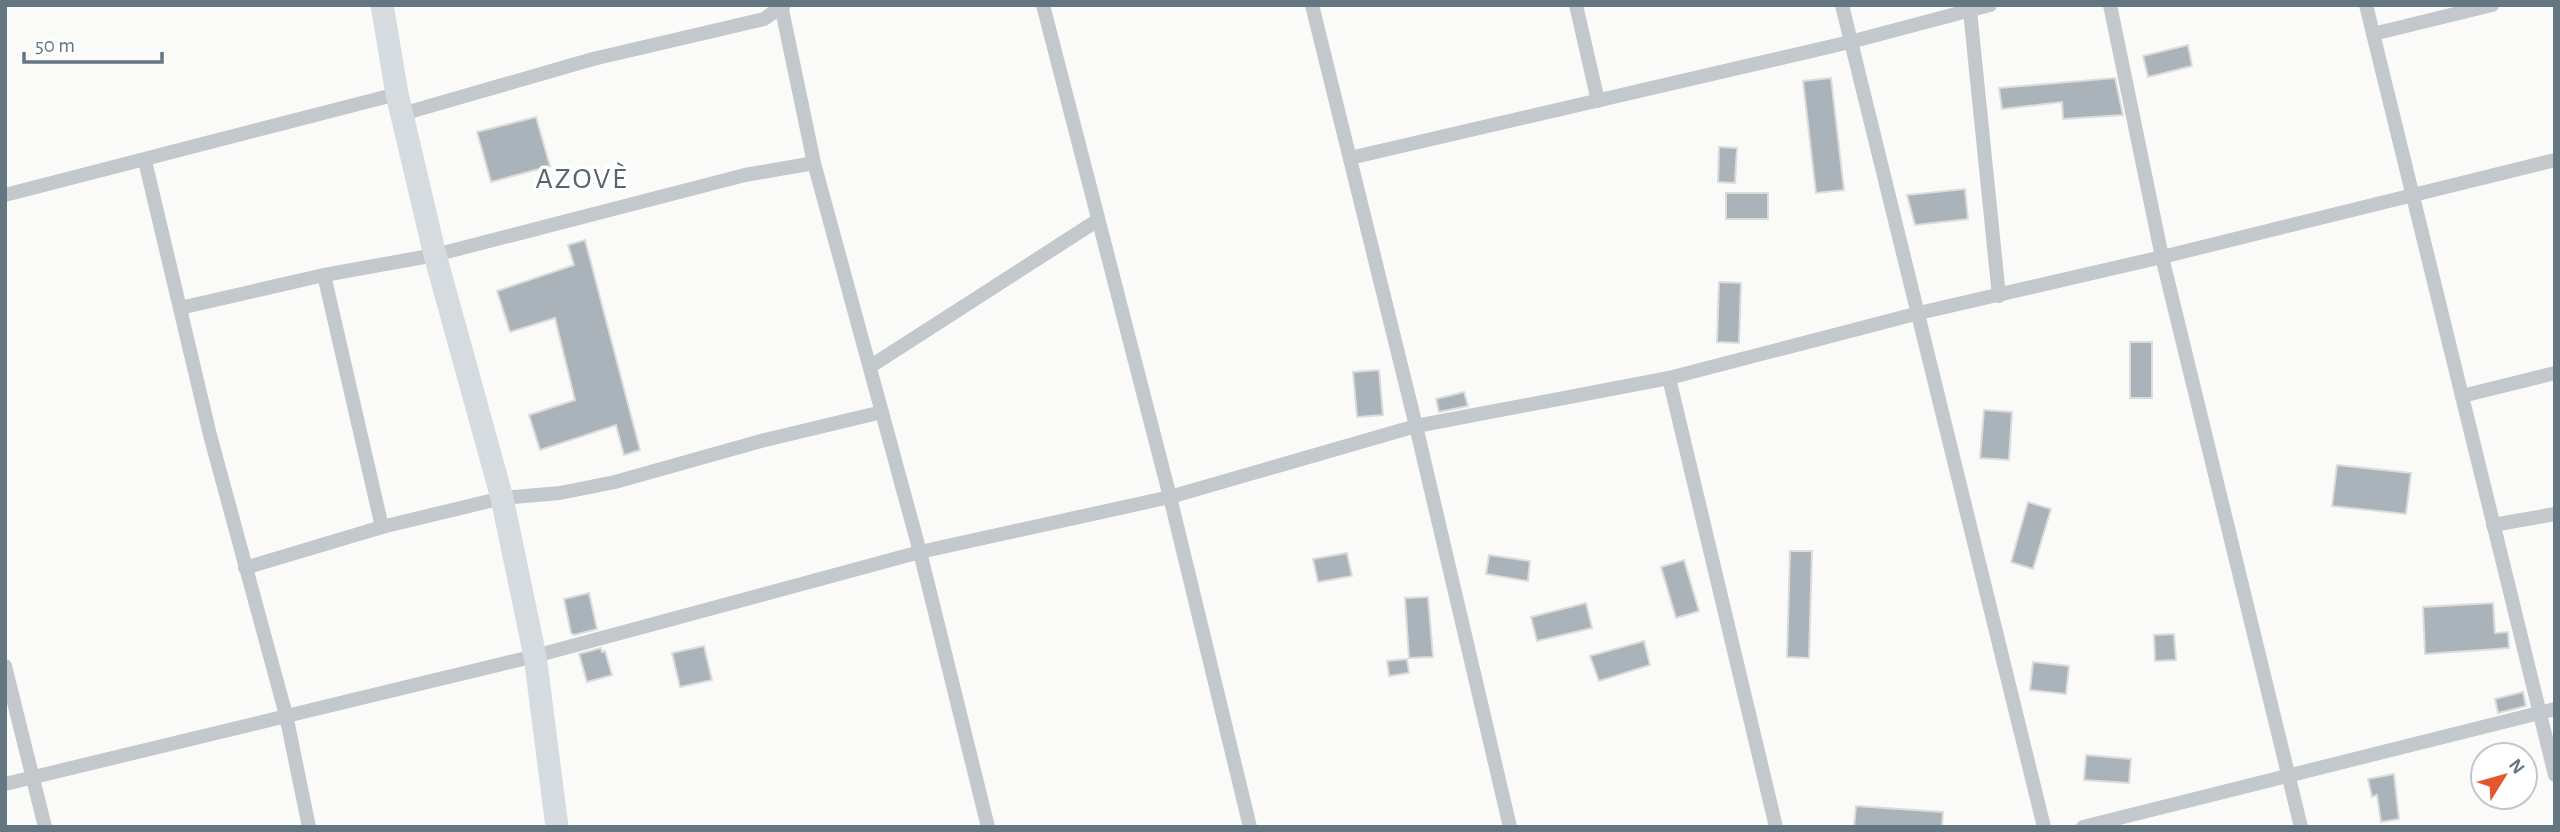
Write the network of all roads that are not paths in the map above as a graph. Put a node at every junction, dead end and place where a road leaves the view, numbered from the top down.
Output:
1 (782, 5) edge
2 (1043, 5) edge
3 (1312, 5) edge
4 (1576, 5) edge
5 (1842, 5) edge
6 (1990, 5) edge
7 (2109, 5) edge
8 (2366, 5) edge
9 (2492, 5) edge
10 (382, 6) edge
11 (1970, 11) junction
12 (2373, 34) junction
13 (1850, 42) junction
14 (1598, 101) junction
15 (400, 104) junction
16 (1350, 158) junction
17 (2555, 160) edge
18 (145, 161) junction
19 (814, 163) junction
20 (5, 195) edge
21 (2413, 196) junction
22 (1098, 219) junction
23 (435, 255) junction
24 (2162, 257) junction
25 (324, 275) junction
26 (1999, 296) junction
27 (180, 308) junction
28 (1919, 313) junction
29 (871, 366) junction
30 (2555, 373) edge
31 (1669, 378) junction
32 (2462, 396) junction
33 (882, 412) junction
34 (1416, 426) junction
35 (1170, 497) junction
36 (502, 498) junction
37 (2555, 514) edge
38 (2493, 525) junction
39 (382, 527) junction
40 (920, 552) junction
41 (246, 568) junction
42 (535, 656) junction
43 (5, 666) edge
44 (2555, 709) edge
45 (2539, 713) junction
46 (286, 715) junction
47 (2289, 775) junction
48 (2555, 775) edge
49 (33, 778) junction
50 (5, 784) edge
51 (45, 827) edge
52 (309, 827) edge
53 (557, 827) edge
54 (988, 827) edge
55 (1250, 827) edge
56 (1510, 827) edge
57 (1776, 827) edge
58 (2044, 827) edge
59 (2084, 827) edge
60 (2301, 827) edge

1 - 15 street
1 - 19 street
2 - 22 street
3 - 16 street
4 - 14 street
5 - 13 street
6 - 11 street
7 - 24 street
8 - 12 street
9 - 12 street
10 - 15 main road
11 - 13 street
11 - 26 street
12 - 21 street
13 - 14 street
13 - 28 street
14 - 16 street
15 - 18 street
15 - 23 main road
16 - 34 street
17 - 21 street
18 - 20 street
18 - 27 street
19 - 23 street
19 - 29 street
21 - 24 street
21 - 32 street
22 - 29 street
22 - 35 street
23 - 25 street
23 - 36 main road
24 - 26 street
24 - 47 street
25 - 27 street
25 - 39 street
26 - 28 street
27 - 41 street
28 - 31 street
28 - 58 street
29 - 33 street
30 - 32 street
31 - 34 street
31 - 57 street
32 - 38 street
33 - 36 street
33 - 40 street
34 - 35 street
34 - 56 street
35 - 40 street
35 - 55 street
36 - 39 street
36 - 42 main road
37 - 38 street
38 - 45 street
39 - 41 street
40 - 42 street
40 - 54 street
41 - 46 street
42 - 46 street
42 - 53 main road
43 - 49 street
44 - 45 street
45 - 47 street
45 - 48 street
46 - 49 street
46 - 52 street
47 - 59 street
47 - 60 street
49 - 50 street
49 - 51 street

